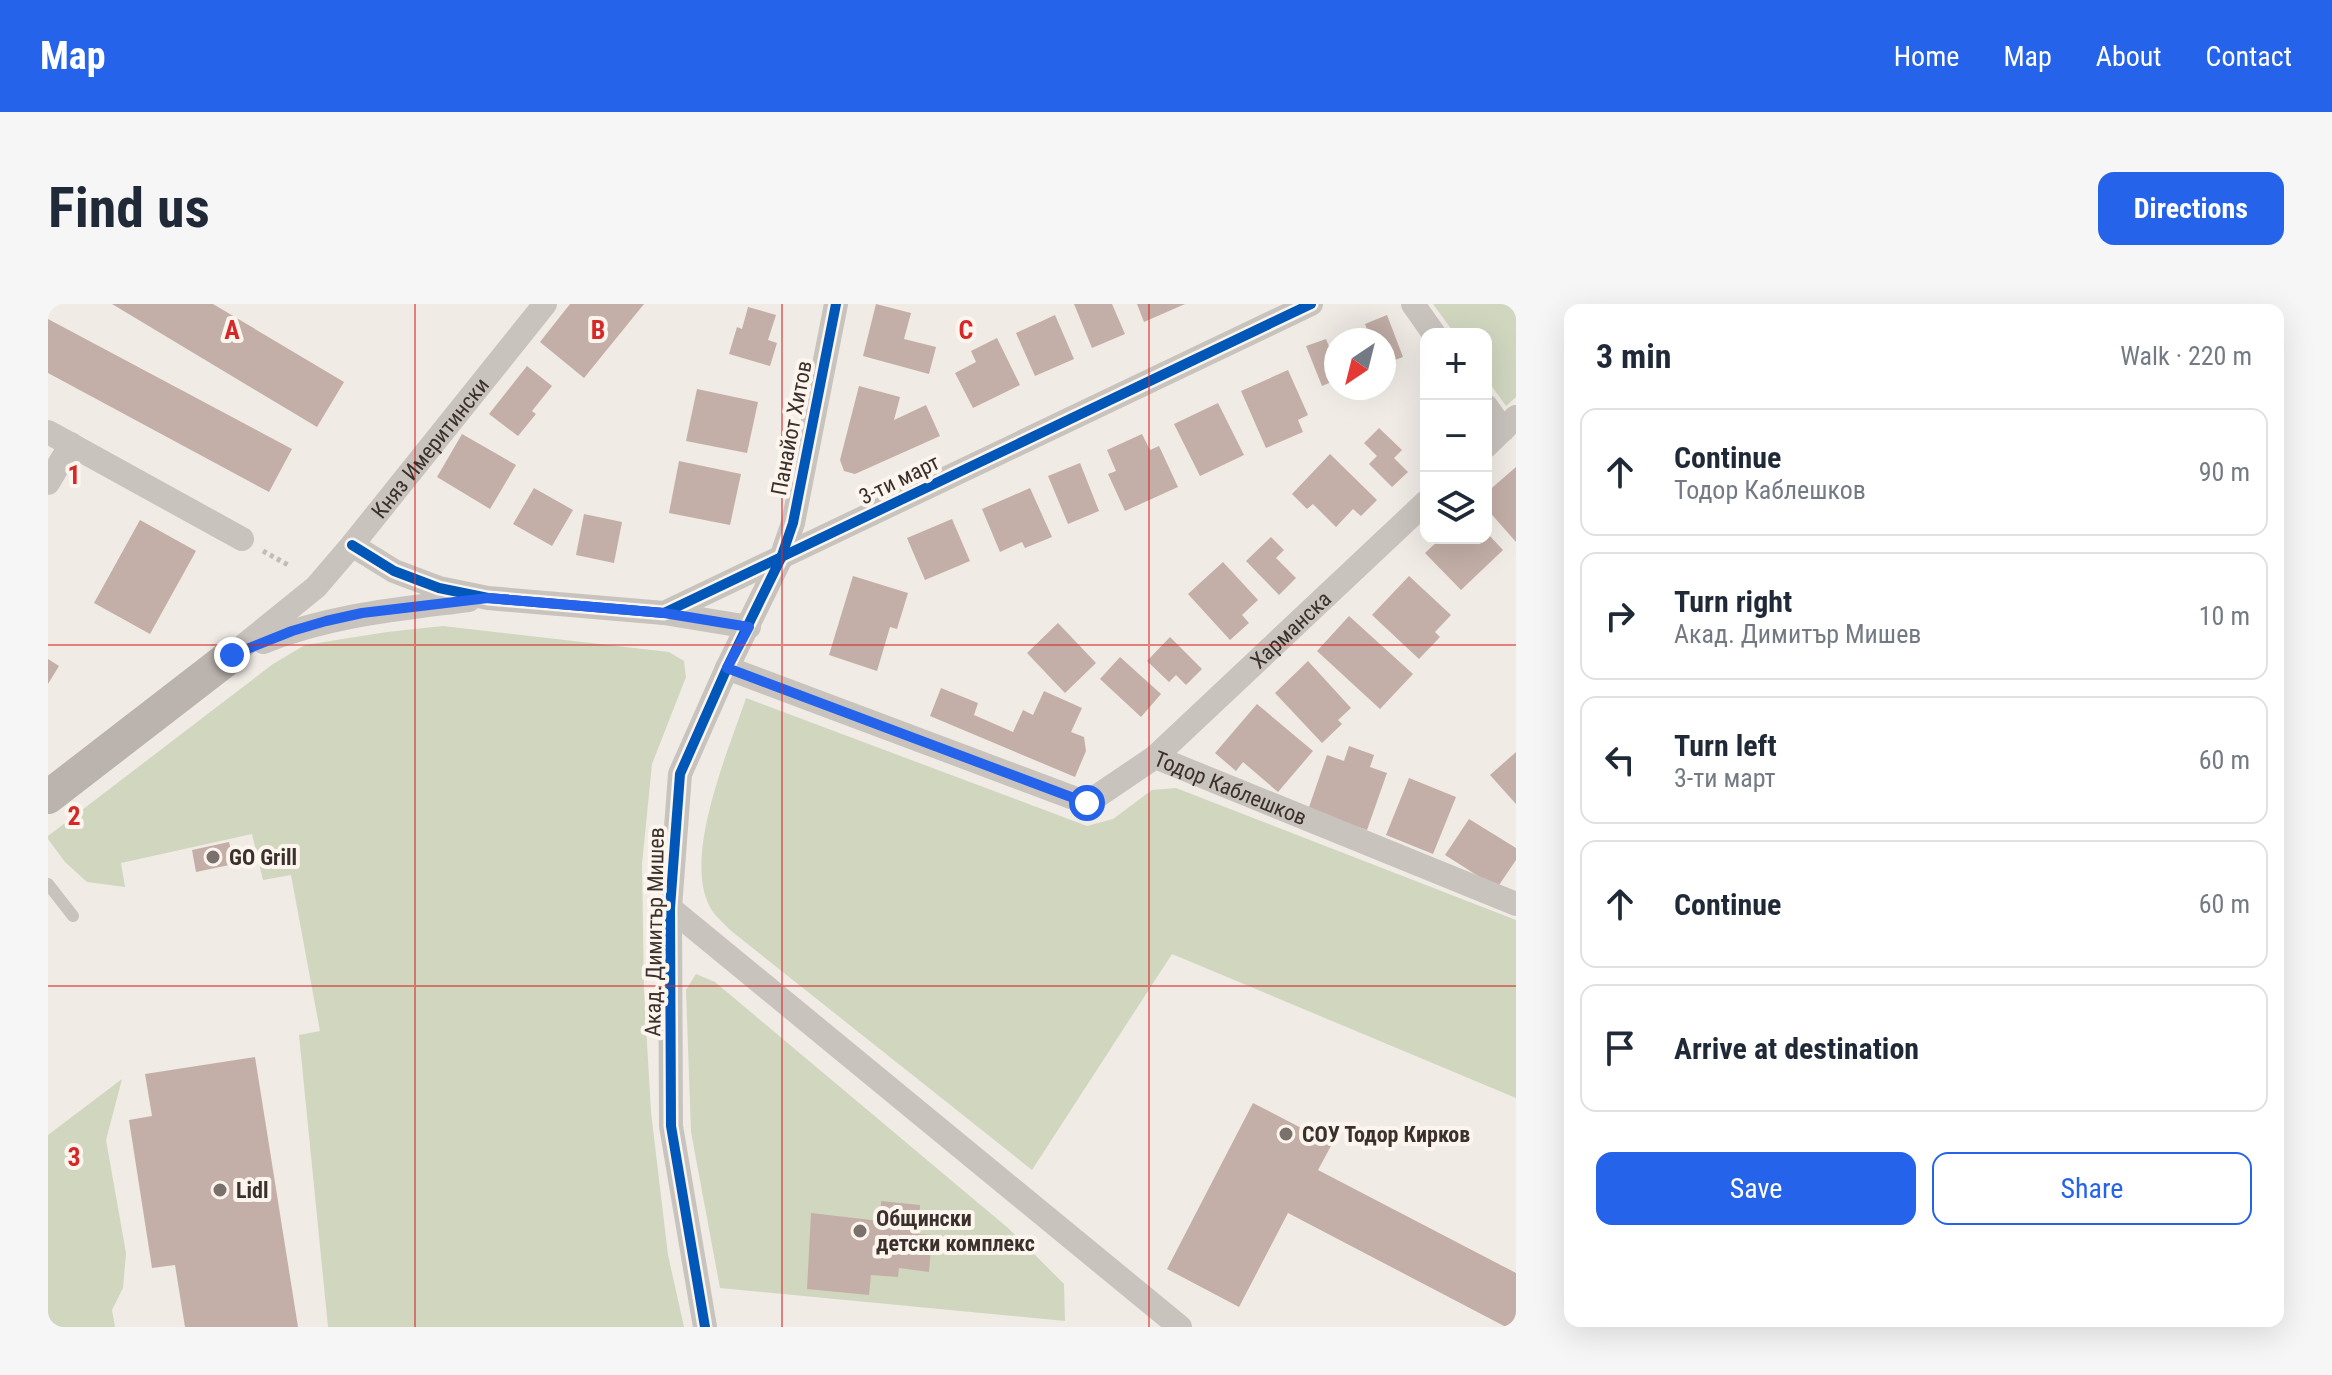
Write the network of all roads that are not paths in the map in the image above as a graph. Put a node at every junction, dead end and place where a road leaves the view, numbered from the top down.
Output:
1 (545, 304) edge
2 (836, 304) edge
3 (1311, 304) edge
4 (1413, 304) edge
5 (1430, 328) edge
6 (48, 432) edge
7 (71, 444) junction
8 (48, 483) edge
9 (1420, 508) edge
10 (242, 539) dead end
11 (352, 545) junction
12 (781, 558) junction
13 (488, 598) junction
14 (664, 613) junction
15 (749, 627) junction
16 (232, 655) junction
17 (727, 668) junction
18 (1155, 757) junction
19 (48, 797) edge
20 (48, 884) edge
21 (1516, 904) edge
22 (670, 908) junction
23 (73, 916) dead end
24 (705, 1327) edge
25 (1180, 1327) edge

1 - 11 street, Княз Имеритински
2 - 12 street, Панайот Хитов
3 - 12 street, 3-ти март
4 - 5 street
6 - 7 street
7 - 8 street
7 - 10 street
9 - 18 street, Харманска
11 - 13 street
11 - 16 street, Княз Имеритински
12 - 14 street, 3-ти март
12 - 15 street, Акад. Димитър Мишев
13 - 14 street
13 - 16 street
14 - 15 street
15 - 17 street, Акад. Димитър Мишев
16 - 19 street, Княз Имеритински
17 - 18 street, Тодор Каблешков
17 - 22 street, Акад. Димитър Мишев
18 - 21 street, Тодор Каблешков
20 - 23 lane
22 - 24 street, Акад. Димитър Мишев
22 - 25 street, Акад. Димитър Мишев

